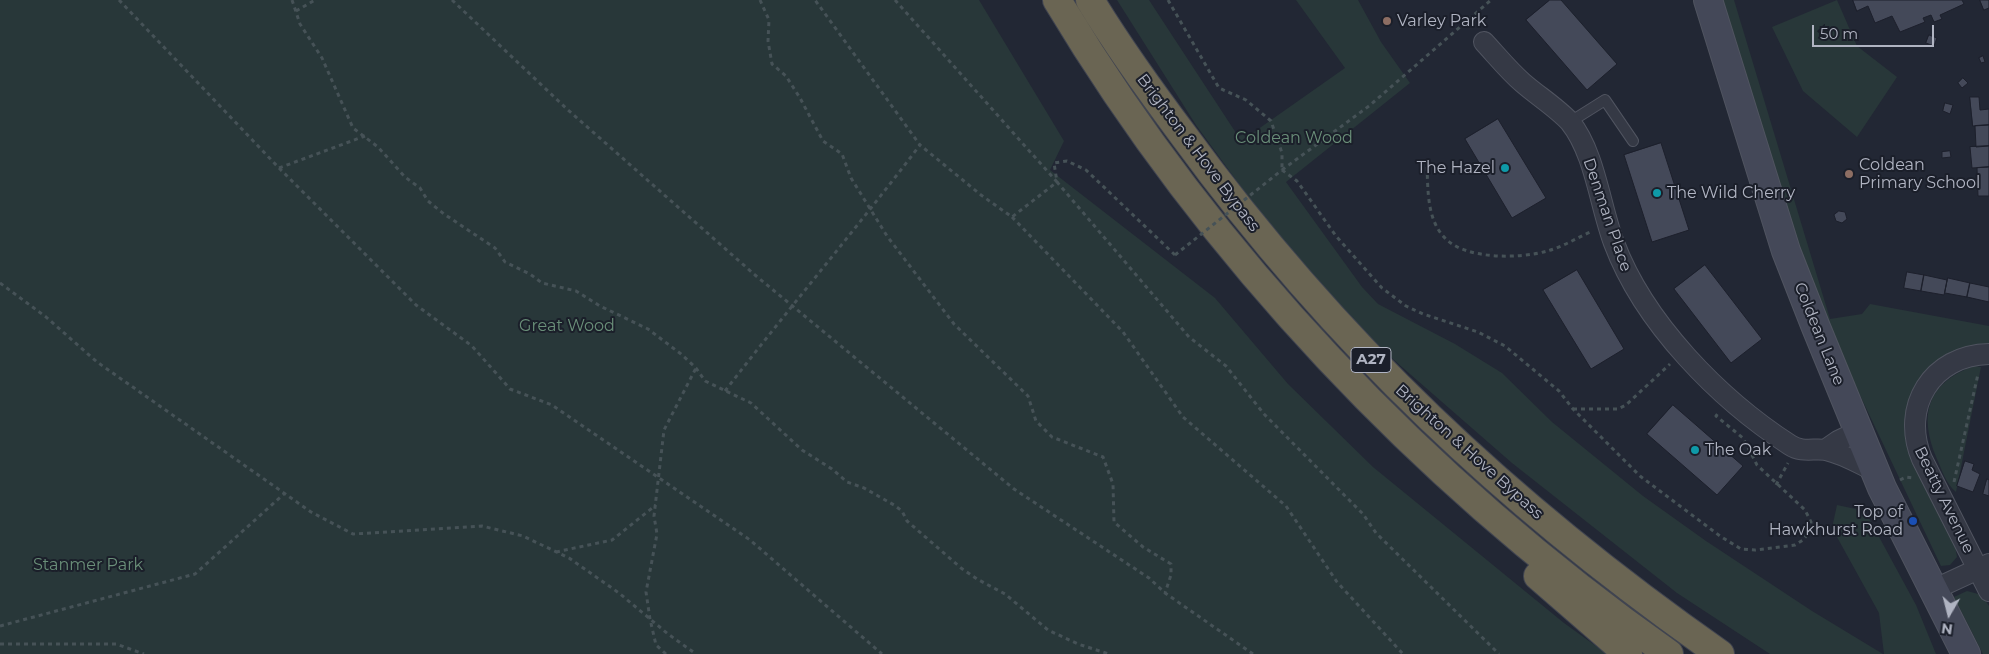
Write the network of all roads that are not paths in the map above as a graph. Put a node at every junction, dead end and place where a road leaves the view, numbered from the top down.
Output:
1 (1057, 0) edge
2 (1090, 0) edge
3 (1708, 0) edge
4 (1484, 42) dead end
5 (1570, 122) junction
6 (1633, 141) dead end
7 (1984, 360) edge
8 (1396, 427) junction
9 (1859, 431) junction
10 (1825, 450) junction
11 (1875, 471) junction
12 (1983, 566) edge
13 (1935, 589) junction
14 (1989, 591) edge
15 (1628, 654) edge
16 (1669, 654) edge
17 (1720, 654) edge
18 (1966, 654) edge

1 - 8 highway, Brighton & Hove Bypass / A27
2 - 17 highway, Brighton & Hove Bypass / A27
3 - 9 street, Coldean Lane
4 - 5 street, Denman Place
5 - 6 lane
5 - 10 street, Denman Place
7 - 12 street, Beatty Avenue
8 - 15 highway, A27
8 - 16 highway, Brighton & Hove Bypass / A27
9 - 10 street
9 - 11 street, Coldean Lane
10 - 11 street
11 - 13 street, Coldean Lane
12 - 13 street
12 - 14 street, Beatty Avenue
13 - 18 street, Coldean Lane

